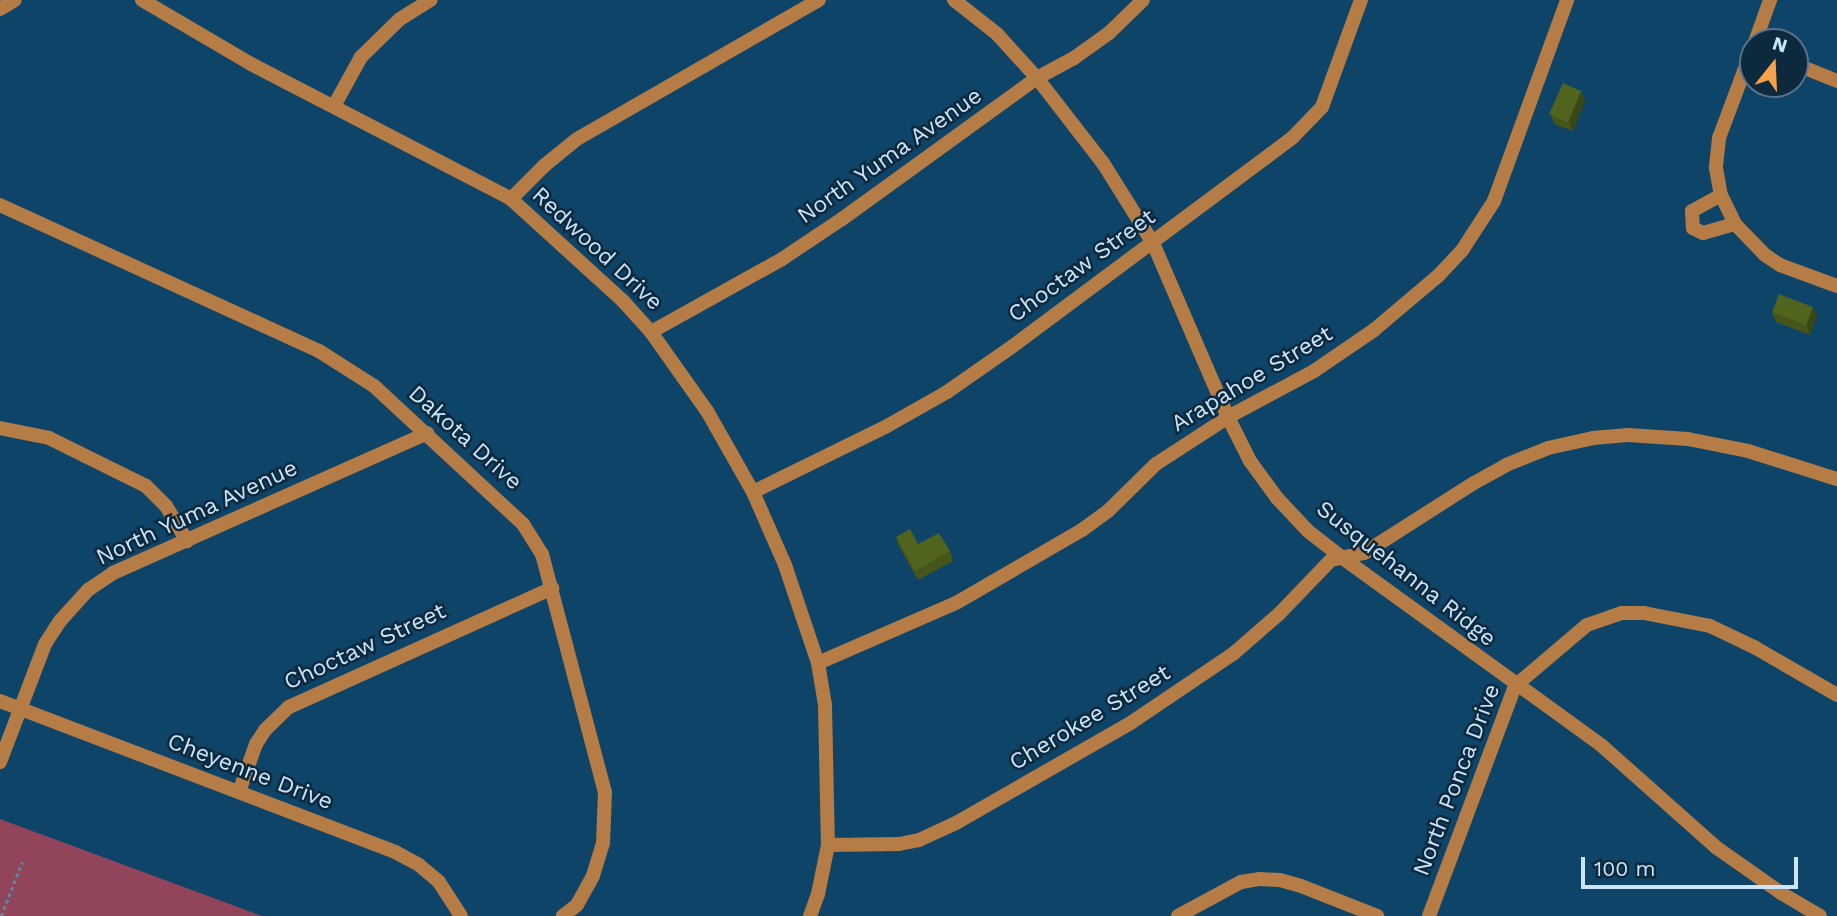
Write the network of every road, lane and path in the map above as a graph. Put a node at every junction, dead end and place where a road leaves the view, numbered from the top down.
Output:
1 (15, 0) edge
2 (142, 0) edge
3 (431, 0) edge
4 (819, 0) edge
5 (954, 0) edge
6 (1143, 0) edge
7 (1361, 0) edge
8 (1567, 0) edge
9 (1770, 0) edge
10 (0, 9) edge
11 (1760, 28) edge
12 (1809, 69) edge
13 (1037, 78) junction
14 (1837, 80) edge
15 (1739, 84) edge
16 (334, 106) junction
17 (1721, 195) junction
18 (511, 199) junction
19 (0, 205) edge
20 (1735, 224) junction
21 (1153, 243) junction
22 (1837, 286) edge
23 (651, 332) junction
24 (1228, 417) junction
25 (0, 428) edge
26 (427, 433) junction
27 (1837, 479) edge
28 (753, 492) junction
29 (187, 541) junction
30 (1340, 556) junction
31 (552, 588) junction
32 (818, 663) junction
33 (1515, 686) junction
34 (1837, 695) edge
35 (0, 701) edge
36 (20, 709) junction
37 (0, 762) edge
38 (239, 792) junction
39 (828, 845) junction
40 (22, 862) dead end
41 (1, 916) edge
42 (461, 916) edge
43 (563, 916) edge
44 (810, 916) edge
45 (1178, 916) edge
46 (1377, 916) edge
47 (1429, 916) edge
48 (1821, 916) edge

1 - 10 street
2 - 16 street, Redwood Drive
3 - 16 street
4 - 18 street
5 - 13 street, Susquehanna Ridge
6 - 13 street, North Yuma Avenue
7 - 21 street, Choctaw Street
8 - 24 street, Arapahoe Street
9 - 11 street
12 - 14 street
13 - 21 street, Susquehanna Ridge
13 - 23 street, North Yuma Avenue
15 - 17 street
16 - 18 street, Redwood Drive
17 - 20 street
17 - 20 street
18 - 23 street, Redwood Drive
19 - 26 street, Dakota Drive
20 - 22 street
21 - 24 street, Susquehanna Ridge
21 - 28 street, Choctaw Street
23 - 28 street, Redwood Drive
24 - 30 street, Susquehanna Ridge
24 - 32 street, Arapahoe Street
25 - 29 street
26 - 29 street, North Yuma Avenue
26 - 31 street, Dakota Drive
27 - 30 street
28 - 32 street, Redwood Drive
29 - 36 street, North Yuma Avenue
30 - 33 street, Susquehanna Ridge
30 - 39 street, Cherokee Street
31 - 38 street, Choctaw Street
31 - 43 street, Dakota Drive
32 - 39 street, Redwood Drive
33 - 34 street, North Ponca Drive
33 - 47 street, North Ponca Drive
33 - 48 street, Susquehanna Ridge
35 - 36 street, Cheyenne Drive
36 - 37 street, North Yuma Avenue
36 - 38 street, Cheyenne Drive
38 - 42 street, Cheyenne Drive
39 - 44 street, Redwood Drive
40 - 41 path
45 - 46 street

